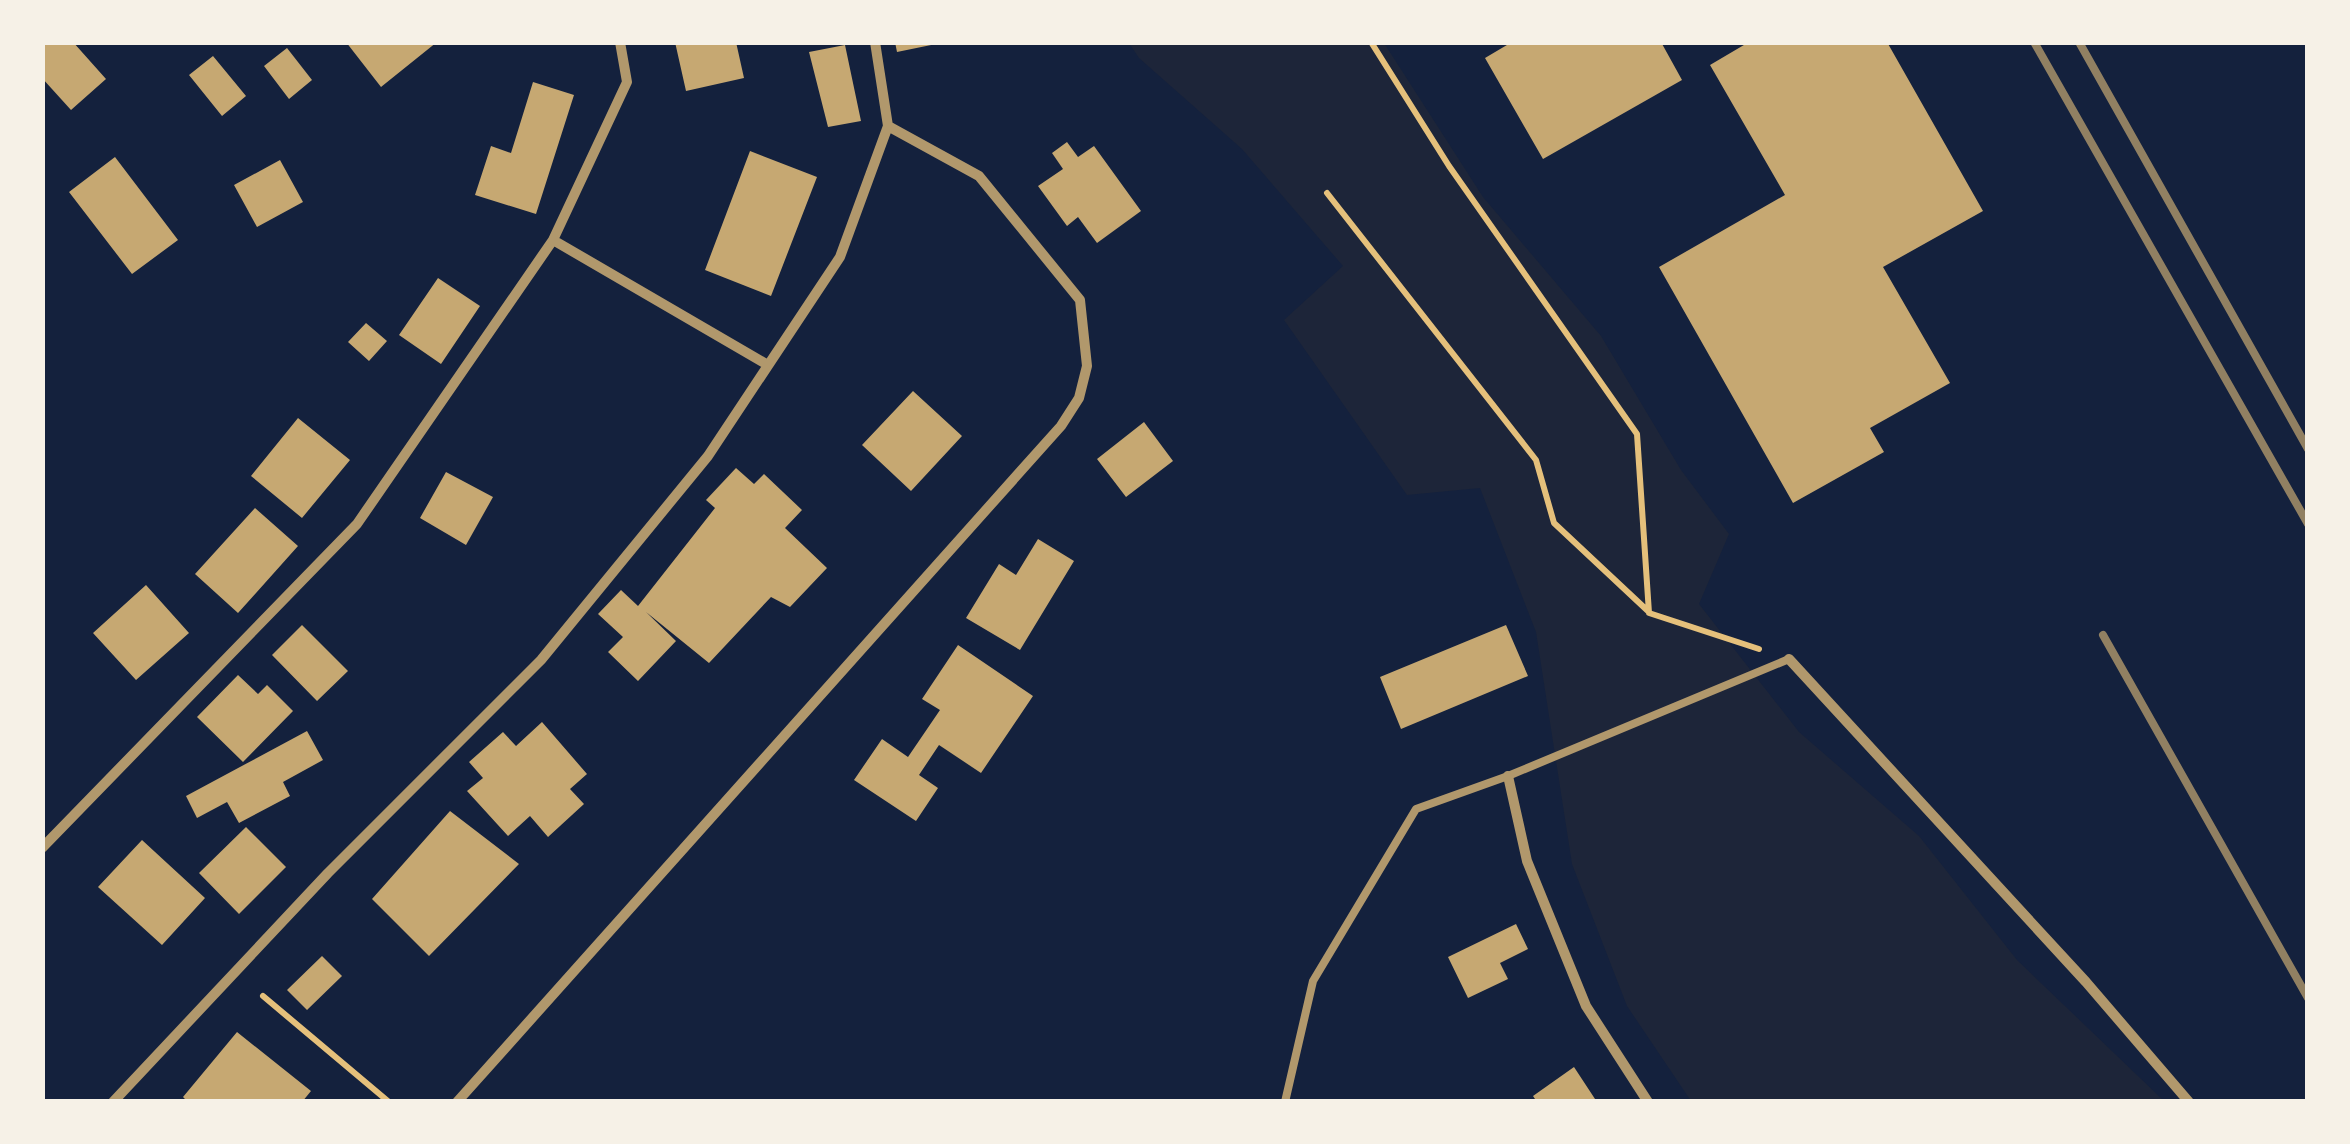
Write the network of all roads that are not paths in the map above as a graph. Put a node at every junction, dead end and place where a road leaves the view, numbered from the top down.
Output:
1 (620, 42) edge
2 (875, 42) edge
3 (888, 126) junction
4 (553, 240) junction
5 (768, 366) junction
6 (1789, 659) joint
7 (1508, 776) junction
8 (42, 848) edge
9 (113, 1102) edge
10 (458, 1102) edge
11 (1285, 1102) edge
12 (1648, 1102) edge
13 (2189, 1102) edge

1 - 4 street
2 - 3 street
3 - 5 street
3 - 10 street
4 - 5 street
4 - 8 street
5 - 9 street
6 - 7 lane
6 - 13 street
7 - 11 lane
7 - 12 street

